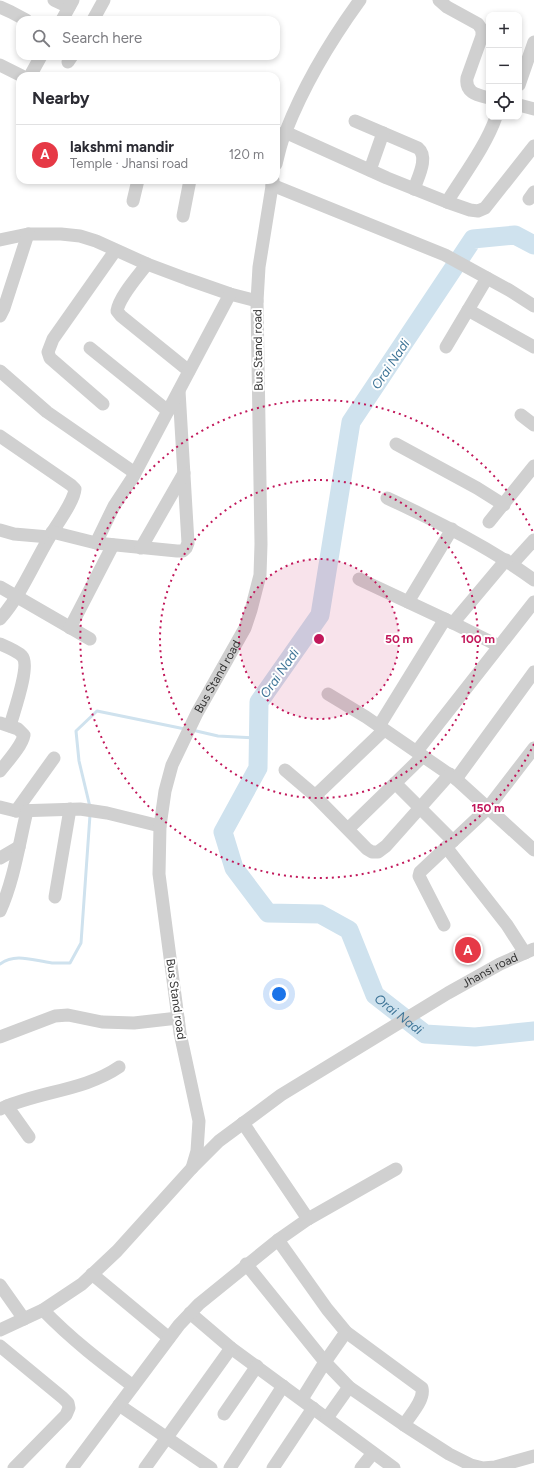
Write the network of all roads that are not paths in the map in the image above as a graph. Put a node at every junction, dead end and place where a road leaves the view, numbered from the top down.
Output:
1 (54, 0) edge
2 (104, 0) edge
3 (360, 0) edge
4 (439, 0) edge
5 (71, 3) edge
6 (0, 8) edge
7 (18, 16) edge
8 (64, 16) edge
9 (95, 16) edge
10 (534, 42) edge
11 (40, 60) edge
12 (0, 65) edge
13 (32, 72) edge
14 (16, 73) edge
15 (519, 84) edge
16 (486, 97) edge
17 (522, 106) edge
18 (534, 108) edge
19 (495, 120) edge
20 (355, 121) dead end
21 (285, 132) junction
22 (383, 133) junction
23 (534, 146) edge
24 (280, 150) edge
25 (370, 170) junction
26 (137, 184) edge
27 (189, 184) edge
28 (273, 184) edge
29 (275, 184) edge
30 (414, 189) junction
31 (133, 201) dead end
32 (447, 202) junction
33 (183, 216) dead end
34 (28, 234) junction
35 (0, 240) edge
36 (115, 251) junction
37 (147, 264) junction
38 (487, 278) junction
39 (230, 294) junction
40 (257, 301) junction
41 (534, 306) edge
42 (468, 310) junction
43 (0, 316) edge
44 (446, 347) dead end
45 (534, 347) edge
46 (90, 348) dead end
47 (0, 371) edge
48 (189, 371) junction
49 (179, 390) junction
50 (103, 404) dead end
51 (168, 411) junction
52 (521, 415) dead end
53 (534, 425) edge
54 (0, 436) edge
55 (396, 444) dead end
56 (534, 466) edge
57 (135, 473) junction
58 (184, 473) junction
59 (388, 498) dead end
60 (504, 505) junction
61 (489, 522) dead end
62 (452, 529) junction
63 (0, 530) edge
64 (50, 535) junction
65 (534, 540) edge
66 (96, 543) junction
67 (113, 545) junction
68 (141, 548) junction
69 (509, 562) junction
70 (359, 579) dead end
71 (534, 580) edge
72 (0, 587) edge
73 (17, 597) junction
74 (408, 602) junction
75 (534, 602) edge
76 (0, 619) edge
77 (449, 621) junction
78 (70, 628) junction
79 (90, 639) dead end
80 (499, 646) junction
81 (1, 648) edge
82 (534, 672) edge
83 (328, 694) dead end
84 (5, 725) edge
85 (382, 728) junction
86 (534, 748) edge
87 (420, 754) junction
88 (54, 758) dead end
89 (285, 770) dead end
90 (0, 771) edge
91 (453, 777) junction
92 (395, 783) junction
93 (315, 796) junction
94 (0, 807) edge
95 (420, 808) junction
96 (75, 809) junction
97 (488, 809) junction
98 (22, 811) junction
99 (160, 826) junction
100 (348, 829) junction
101 (450, 844) junction
102 (19, 847) junction
103 (534, 850) edge
104 (0, 858) edge
105 (55, 897) dead end
106 (0, 911) edge
107 (444, 925) dead end
108 (530, 951) edge
109 (178, 1018) junction
110 (0, 1037) edge
111 (119, 1066) dead end
112 (3, 1107) edge
113 (243, 1123) junction
114 (29, 1137) dead end
115 (192, 1168) junction
116 (396, 1169) dead end
117 (308, 1219) junction
118 (278, 1240) junction
119 (246, 1264) junction
120 (92, 1274) junction
121 (0, 1285) edge
122 (43, 1310) junction
123 (190, 1313) junction
124 (24, 1319) junction
125 (0, 1330) edge
126 (346, 1332) junction
127 (169, 1338) junction
128 (0, 1346) edge
129 (231, 1348) junction
130 (325, 1362) junction
131 (257, 1366) junction
132 (133, 1386) junction
133 (283, 1386) junction
134 (350, 1386) junction
135 (302, 1399) junction
136 (119, 1405) junction
137 (313, 1408) junction
138 (224, 1414) dead end
139 (328, 1418) junction
140 (404, 1425) junction
141 (166, 1437) junction
142 (373, 1453) junction
143 (534, 1456) edge
144 (203, 1466) edge
145 (470, 1466) edge
146 (14, 1468) edge
147 (72, 1468) edge
148 (144, 1468) edge
149 (230, 1468) edge
150 (273, 1468) edge
151 (361, 1468) edge
152 (394, 1468) edge

1 - 5 street
2 - 9 street
3 - 21 street
4 - 16 street
5 - 8 street
6 - 7 street
10 - 15 street
11 - 13 street
12 - 14 street
17 - 18 street
19 - 32 street
20 - 22 street
21 - 24 street
21 - 25 street
22 - 25 street
22 - 30 street
23 - 32 street
25 - 30 street
26 - 31 street
27 - 33 street
28 - 40 street, Bus Stand road
29 - 38 street
30 - 32 street
34 - 35 street
34 - 36 street
34 - 43 street
36 - 37 street
36 - 50 street
37 - 39 street
37 - 48 street
38 - 41 street
38 - 42 street
39 - 40 street
39 - 48 street
40 - 99 street, Bus Stand road
42 - 44 street
42 - 45 street
46 - 51 street
47 - 57 street
48 - 49 street
49 - 51 street
49 - 58 street
51 - 57 street
52 - 53 street
54 - 64 street
55 - 60 street
56 - 60 street
57 - 66 street
58 - 68 street
58 - 68 street
59 - 62 street
60 - 61 street
62 - 69 street
62 - 74 street
63 - 64 street
64 - 66 street
64 - 73 street
65 - 69 street
66 - 67 street
67 - 68 street
67 - 78 street
69 - 71 street
69 - 77 street
70 - 74 street
72 - 73 street
73 - 76 street
73 - 78 street
74 - 77 street
75 - 80 street
77 - 80 street
77 - 85 street
78 - 79 street
80 - 87 street
81 - 84 street
82 - 91 street
83 - 85 street
84 - 90 street
85 - 87 street
85 - 93 street
86 - 97 street
87 - 91 street
87 - 92 street
88 - 98 street
89 - 93 street
91 - 95 street
91 - 97 street
92 - 95 street
92 - 100 street
93 - 100 street
94 - 98 street
95 - 100 street
95 - 101 street
96 - 98 street
96 - 99 street
96 - 105 street
97 - 101 street
97 - 103 street
98 - 102 street
99 - 109 street, Bus Stand road
101 - 107 street
101 - 108 street
102 - 104 street
102 - 106 street
108 - 113 street, Jhansi road
109 - 110 street
109 - 115 street, Bus Stand road
111 - 112 street
112 - 114 street
113 - 115 street, Jhansi road
113 - 117 street
115 - 120 street, Jhansi road
116 - 117 street
117 - 118 street
118 - 119 street
118 - 126 street
119 - 123 street
119 - 130 street
120 - 122 street, Jhansi road
120 - 127 street
121 - 124 street
122 - 124 street, Jhansi road
122 - 132 street
123 - 127 street
123 - 129 street
124 - 125 street, Jhansi road
126 - 130 street
126 - 140 street
127 - 132 street
128 - 146 street
129 - 131 street
129 - 141 street
130 - 134 street
130 - 135 street
131 - 133 street
131 - 138 street
132 - 136 street
133 - 135 street
133 - 149 street
134 - 139 street
134 - 140 street
135 - 137 street
136 - 141 street
136 - 147 street
137 - 139 street
137 - 150 street
139 - 142 street
140 - 145 street
141 - 144 street
141 - 148 street
142 - 151 street
142 - 152 street
143 - 145 street

